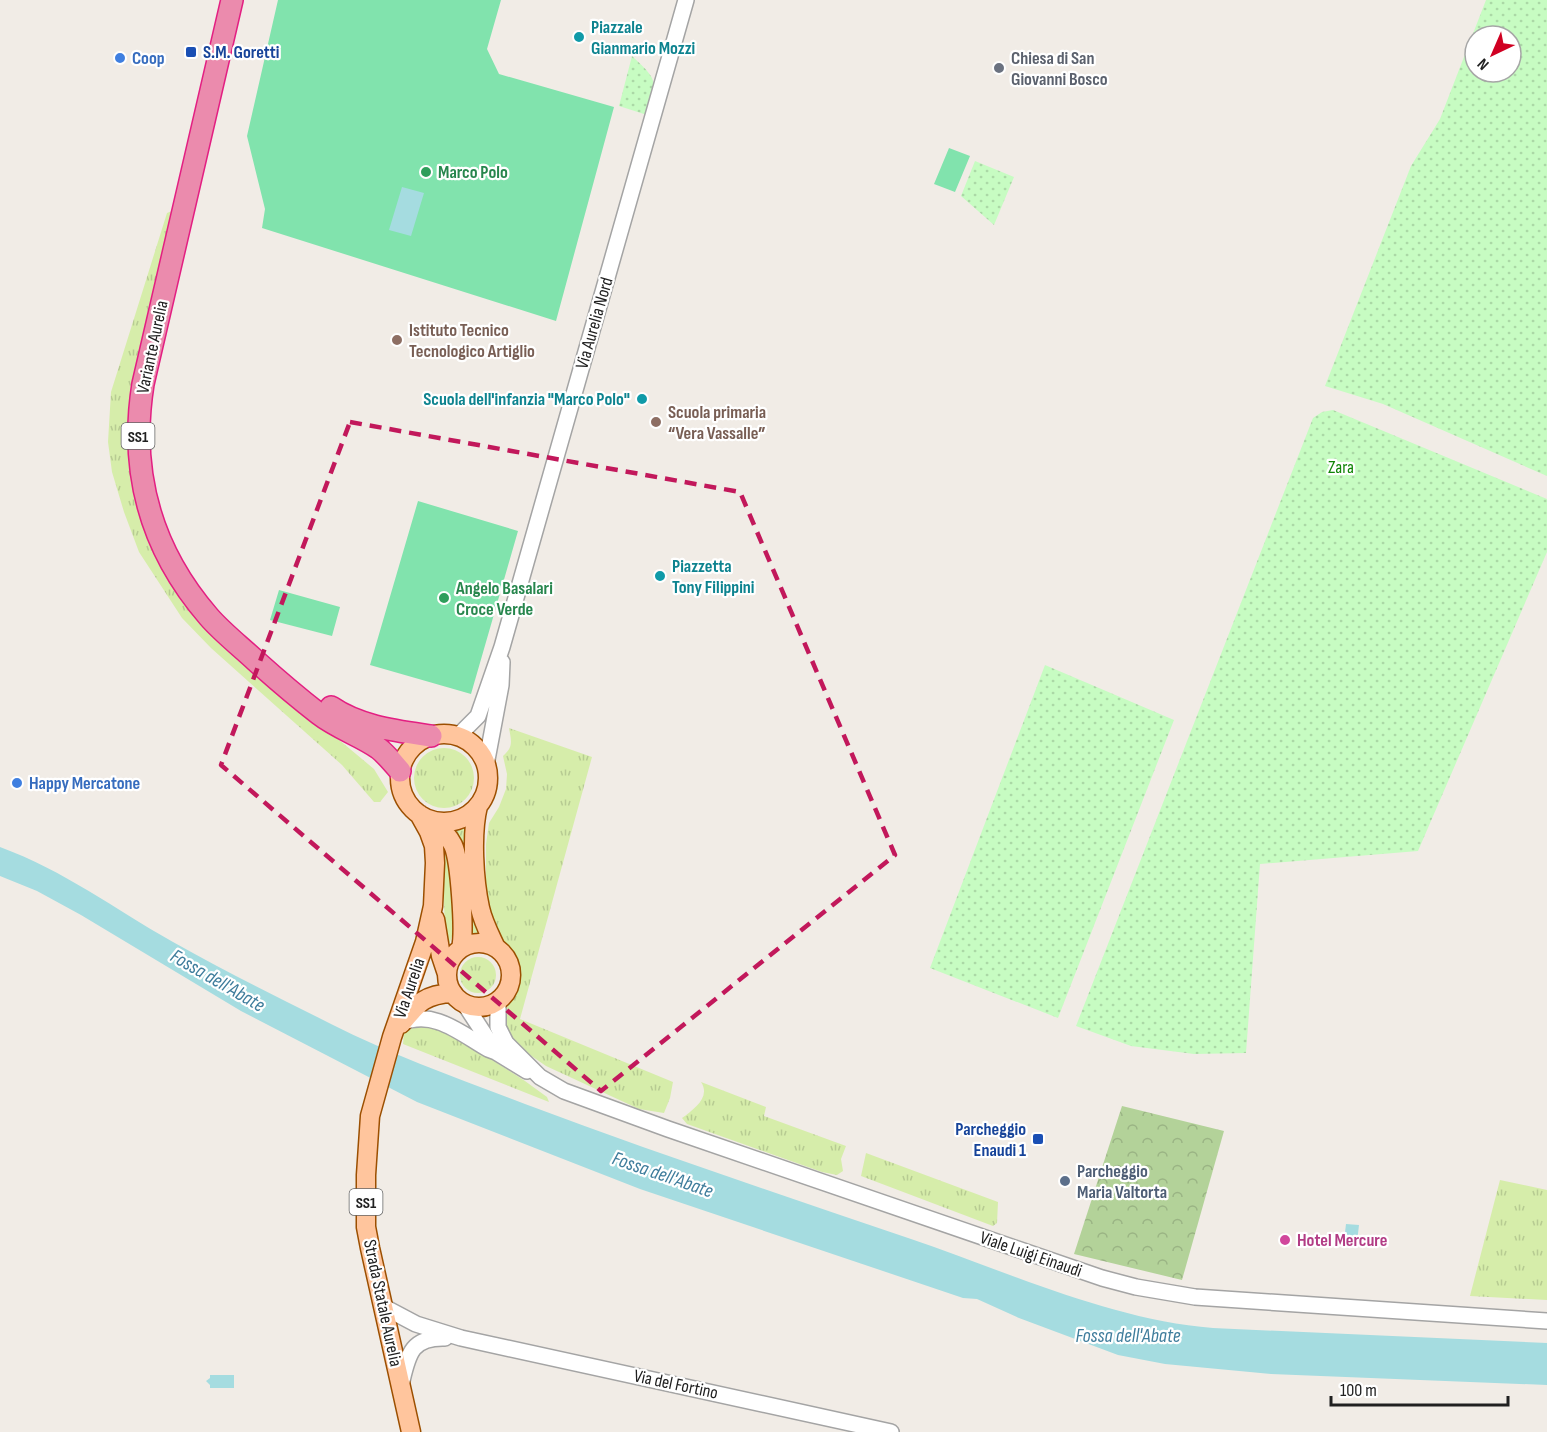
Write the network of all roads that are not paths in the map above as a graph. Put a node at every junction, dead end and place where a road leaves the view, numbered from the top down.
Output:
1 (232, 0) edge
2 (245, 0) edge
3 (686, 0) edge
4 (502, 647) junction
5 (431, 736) junction
6 (458, 736) junction
7 (486, 765) junction
8 (400, 771) junction
9 (478, 806) junction
10 (425, 817) junction
11 (433, 906) junction
12 (461, 948) junction
13 (496, 948) junction
14 (447, 974) junction
15 (459, 998) junction
16 (498, 1000) junction
17 (396, 1032) junction
18 (496, 1052) junction
19 (540, 1077) junction
20 (382, 1306) junction
21 (1547, 1321) edge
22 (416, 1324) junction
23 (461, 1338) junction
24 (390, 1340) junction
25 (419, 1342) junction
26 (401, 1385) junction
27 (411, 1432) edge
28 (891, 1432) edge

1 - 8 highway, Variante Aurelia / SS1
2 - 5 highway, Variante Aurelia / SS1
3 - 4 street, Via Aurelia Nord
4 - 6 street, Via Aurelia Nord
4 - 7 street, Via Aurelia Nord
5 - 6 main road, SS1
5 - 8 main road
6 - 7 main road
7 - 9 main road
8 - 10 main road
9 - 10 main road
9 - 13 main road
10 - 11 main road, Via Aurelia
10 - 12 main road
11 - 14 main road, Via Aurelia
11 - 17 main road, Via Aurelia
12 - 13 main road
12 - 14 main road
13 - 16 main road
14 - 15 main road
15 - 16 main road
15 - 17 main road, Via Aurelia
15 - 18 street, Viale Luigi Einaudi
16 - 19 street, Viale Luigi Einaudi
17 - 18 street, Viale Luigi Einaudi
17 - 20 main road, Strada Statale Aurelia / SS1
18 - 19 street, Viale Luigi Einaudi
19 - 21 street, Viale Luigi Einaudi
20 - 22 street, Via del Fortino
20 - 24 main road, Strada Statale Aurelia / SS1
22 - 23 street, Via del Fortino
22 - 24 street
23 - 25 street, Via del Fortino
23 - 28 street, Via del Fortino
24 - 25 street, Via del Fortino
24 - 26 main road, Strada Statale Aurelia / SS1
25 - 26 street
26 - 27 main road, Strada Statale Aurelia / SS1

